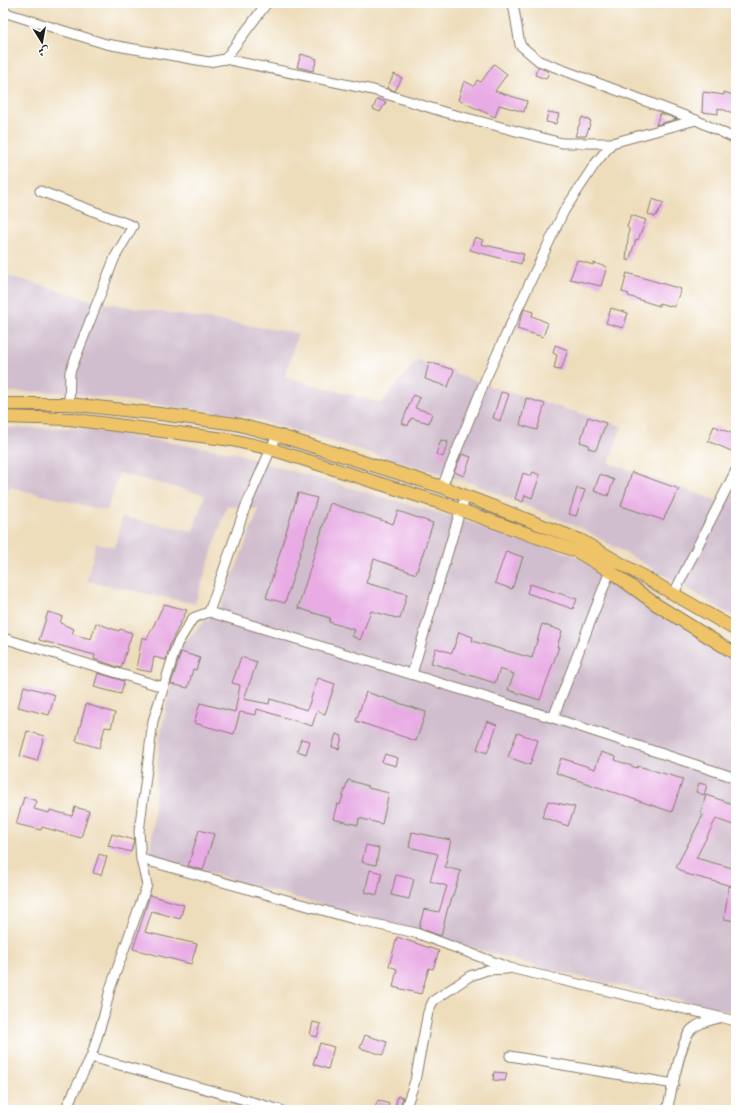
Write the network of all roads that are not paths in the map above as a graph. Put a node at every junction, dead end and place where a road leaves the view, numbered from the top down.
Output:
1 (267, 3) edge
2 (513, 3) edge
3 (3, 12) edge
4 (224, 59) junction
5 (696, 120) junction
6 (736, 139) edge
7 (612, 143) junction
8 (40, 191) dead end
9 (3, 404) edge
10 (69, 404) junction
11 (3, 417) edge
12 (69, 418) junction
13 (236, 424) junction
14 (277, 435) junction
15 (232, 440) junction
16 (270, 449) junction
17 (736, 470) edge
18 (442, 487) junction
19 (466, 497) junction
20 (460, 511) junction
21 (611, 558) junction
22 (610, 571) junction
23 (674, 593) junction
24 (209, 612) junction
25 (736, 630) edge
26 (3, 638) edge
27 (736, 654) edge
28 (412, 674) junction
29 (164, 687) junction
30 (553, 718) junction
31 (736, 778) edge
32 (140, 859) junction
33 (510, 968) junction
34 (723, 1018) junction
35 (736, 1020) edge
36 (510, 1056) dead end
37 (91, 1057) junction
38 (674, 1084) junction
39 (65, 1110) edge
40 (281, 1110) edge
41 (405, 1110) edge
42 (667, 1110) edge

1 - 4 street
2 - 5 street
3 - 4 street
4 - 7 street
5 - 6 street
5 - 7 street
7 - 18 street
8 - 10 street
9 - 10 main road
10 - 12 main road
10 - 13 main road
11 - 12 main road
12 - 15 main road
13 - 14 main road
13 - 15 main road
14 - 16 street
14 - 18 main road
15 - 16 main road
16 - 20 main road
16 - 24 street
17 - 23 street
18 - 19 main road
19 - 20 street
19 - 21 main road
20 - 22 main road
20 - 28 street
21 - 22 street
21 - 23 main road
22 - 27 main road
22 - 30 street
23 - 25 main road
24 - 28 street
24 - 29 street
26 - 29 street
28 - 30 street
29 - 32 street
30 - 31 street
32 - 33 street
32 - 37 street
33 - 34 street
33 - 41 street
34 - 35 street
34 - 38 street
36 - 38 street
37 - 39 street
37 - 40 street
38 - 42 street

